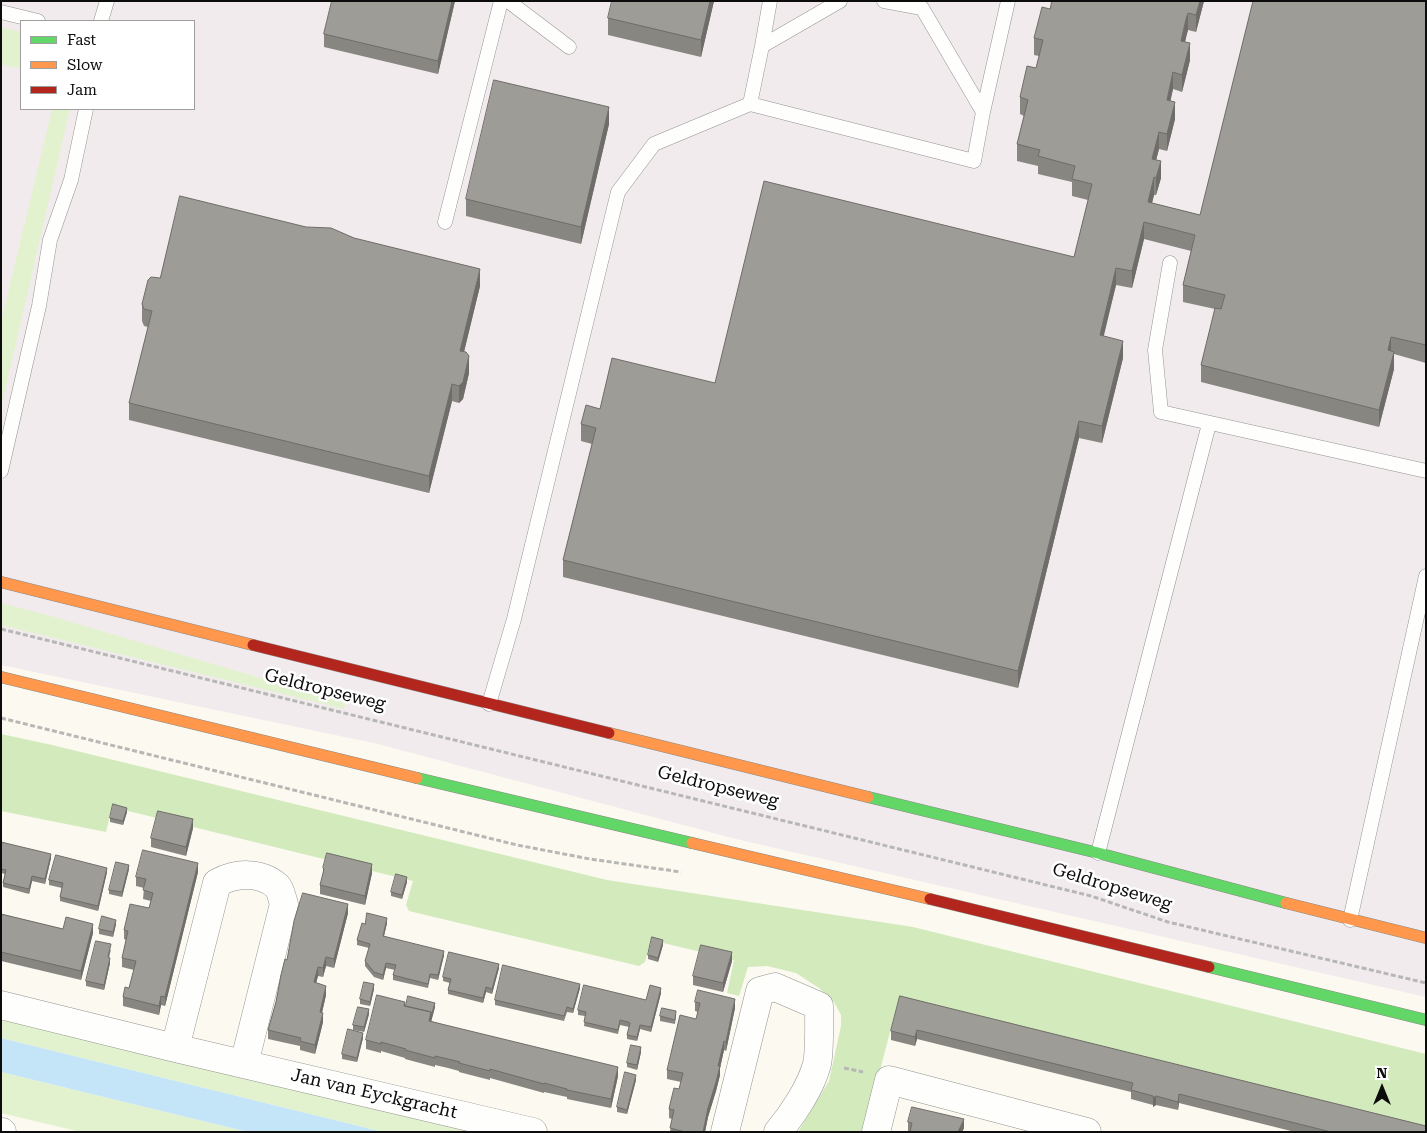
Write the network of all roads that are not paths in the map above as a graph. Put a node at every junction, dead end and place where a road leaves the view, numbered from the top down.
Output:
1 (107, 1) edge
2 (501, 1) edge
3 (508, 1) edge
4 (770, 1) edge
5 (840, 1) edge
6 (885, 1) edge
7 (1008, 1) edge
8 (1, 12) edge
9 (34, 20) edge
10 (102, 20) edge
11 (762, 46) junction
12 (569, 47) dead end
13 (750, 104) junction
14 (86, 110) edge
15 (983, 112) junction
16 (445, 222) dead end
17 (1170, 263) dead end
18 (1210, 424) junction
19 (1, 471) edge
20 (1426, 471) edge
21 (1426, 576) edge
22 (1, 582) edge
23 (1, 677) edge
24 (489, 704) junction
25 (1098, 853) junction
26 (1350, 920) junction
27 (1426, 938) edge
28 (1, 1005) edge
29 (1426, 1020) edge
30 (175, 1048) junction
31 (244, 1064) junction
32 (533, 1132) edge
33 (725, 1132) edge
34 (778, 1132) edge
35 (876, 1132) edge
36 (1087, 1132) edge

1 - 10 lane
2 - 16 lane
3 - 12 lane
4 - 11 lane
5 - 11 lane
6 - 15 lane
7 - 15 lane
8 - 9 lane
11 - 13 lane
13 - 15 lane
13 - 24 lane
14 - 19 lane
17 - 18 lane
18 - 20 lane
18 - 25 lane
21 - 26 lane
22 - 24 street
23 - 29 street
24 - 25 street
25 - 26 street
26 - 27 street
28 - 30 street, Jan van Eyckgracht
30 - 31 street, Jan van Eyckgracht
30 - 31 street
31 - 32 street, Jan van Eyckgracht
33 - 34 street
35 - 36 street

